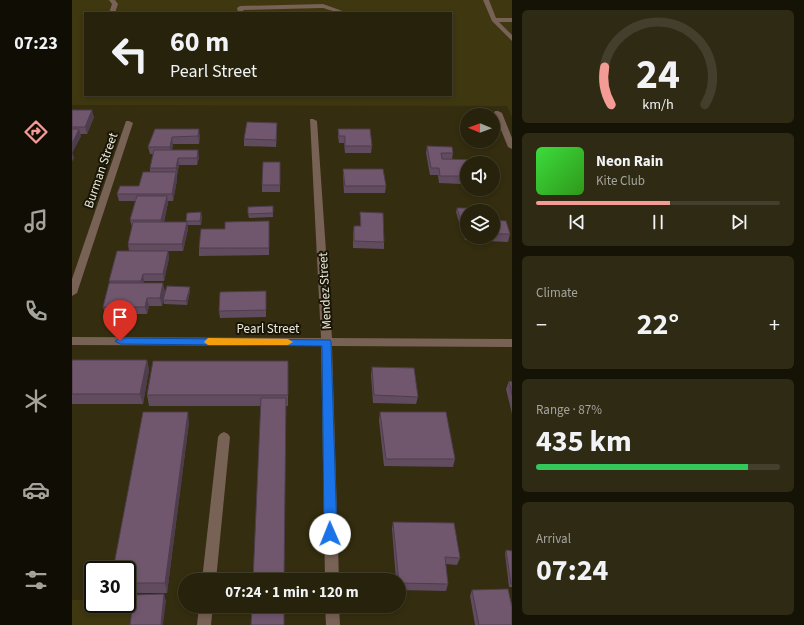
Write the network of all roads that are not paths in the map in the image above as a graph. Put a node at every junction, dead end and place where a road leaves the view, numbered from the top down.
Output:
1 (112, 0) edge
2 (486, 0) edge
3 (112, 12) edge
4 (241, 12) edge
5 (342, 12) edge
6 (494, 20) junction
7 (512, 20) edge
8 (512, 39) edge
9 (500, 118) edge
10 (313, 122) dead end
11 (130, 123) dead end
12 (512, 147) edge
13 (72, 293) edge
14 (72, 341) edge
15 (326, 342) junction
16 (512, 343) edge
17 (224, 437) dead end
18 (210, 573) edge
19 (332, 573) edge
20 (205, 613) edge
21 (332, 613) edge
22 (204, 625) edge
23 (332, 625) edge

1 - 3 street
2 - 6 street
4 - 5 street
6 - 7 street
6 - 8 street
9 - 12 street
10 - 15 street, Mendez Street
11 - 13 street, Burman Street
14 - 15 street, Pearl Street
15 - 16 street, Pearl Street
15 - 19 street, Mendez Street
17 - 18 street
20 - 22 street
21 - 23 street

